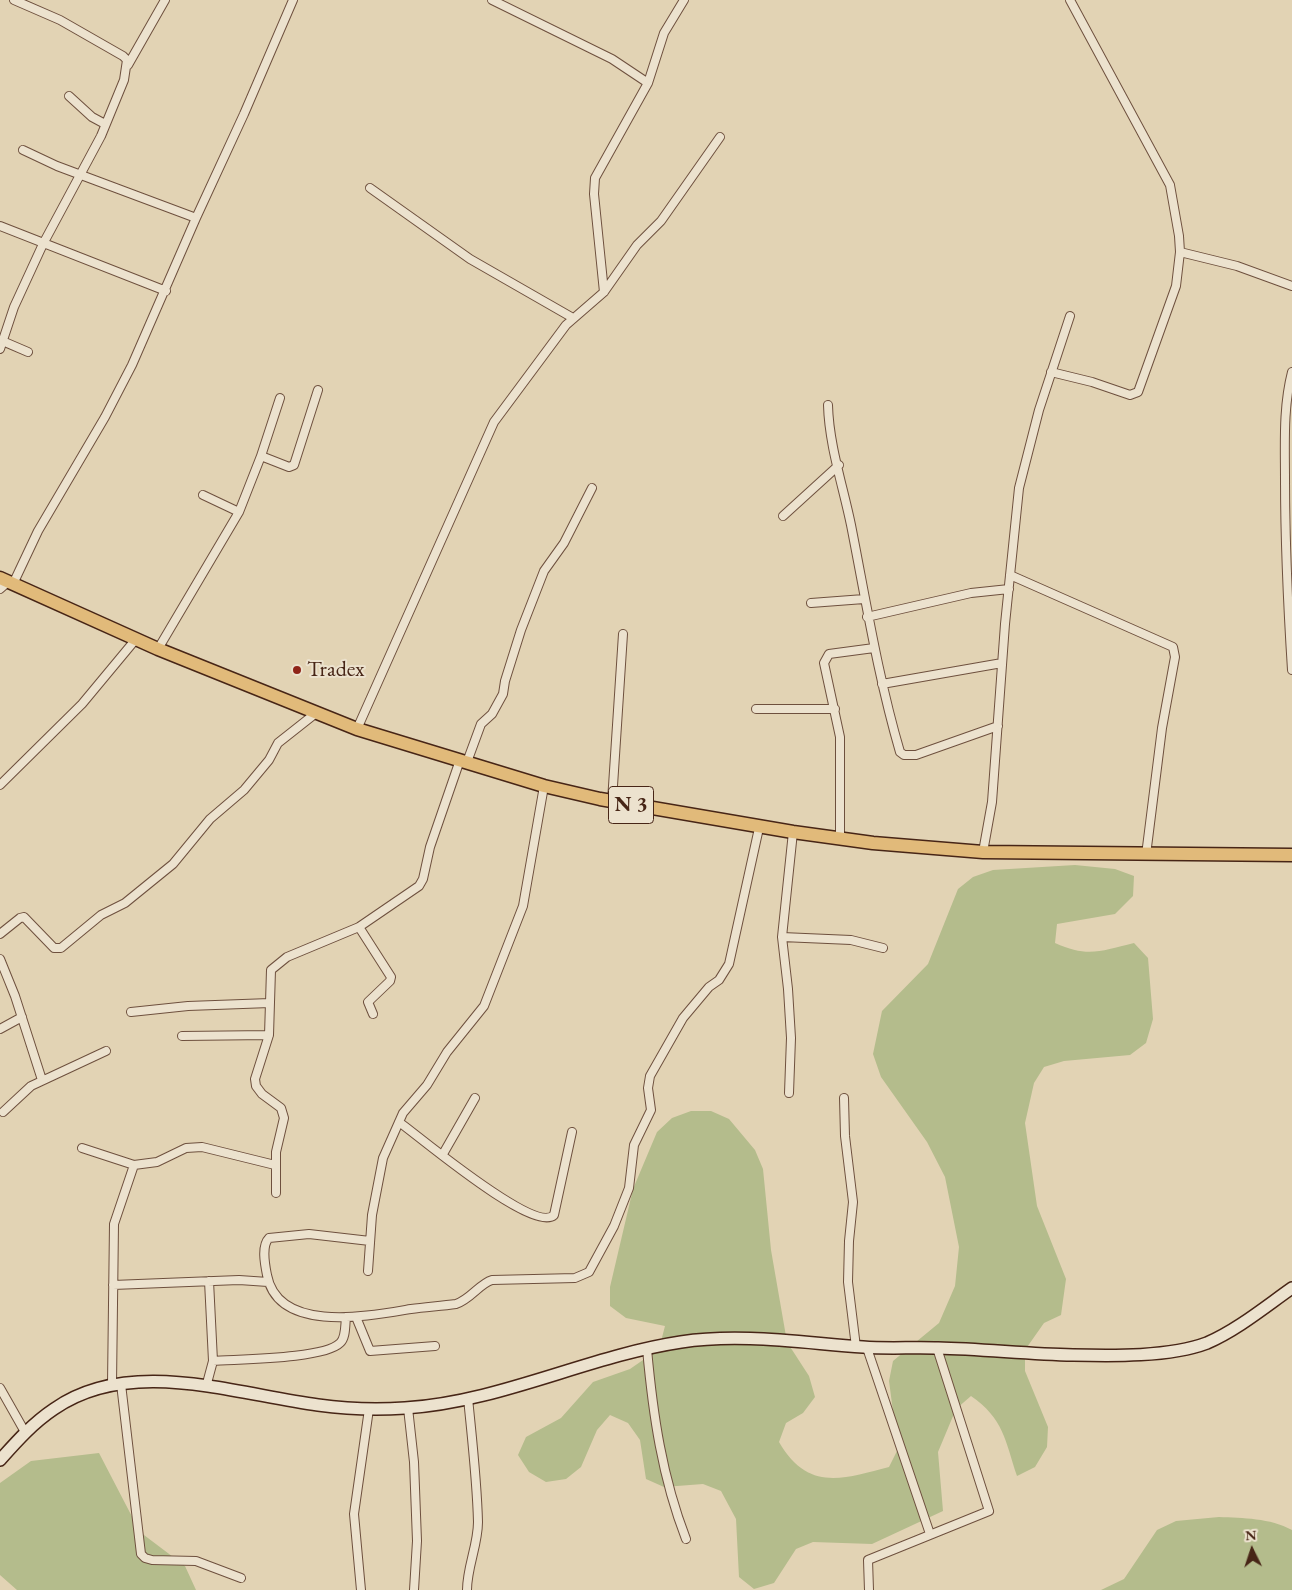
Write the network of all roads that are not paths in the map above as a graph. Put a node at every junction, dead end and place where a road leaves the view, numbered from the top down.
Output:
1 (14, 0) edge
2 (165, 0) edge
3 (293, 0) edge
4 (492, 0) edge
5 (684, 0) edge
6 (1070, 0) edge
7 (127, 66) junction
8 (648, 83) junction
9 (69, 96) dead end
10 (105, 124) junction
11 (720, 137) dead end
12 (23, 150) dead end
13 (81, 174) junction
14 (370, 188) dead end
15 (196, 218) junction
16 (0, 226) edge
17 (43, 244) junction
18 (1180, 252) junction
19 (1292, 286) edge
20 (166, 291) junction
21 (604, 292) junction
22 (1070, 316) dead end
23 (574, 318) junction
24 (2, 341) edge
25 (0, 349) edge
26 (28, 352) dead end
27 (1052, 372) junction
28 (1292, 372) edge
29 (318, 390) dead end
30 (280, 398) dead end
31 (828, 406) dead end
32 (261, 456) junction
33 (839, 466) junction
34 (592, 488) dead end
35 (203, 495) dead end
36 (239, 512) junction
37 (783, 516) dead end
38 (1010, 575) junction
39 (5, 583) edge
40 (1009, 589) junction
41 (864, 599) junction
42 (811, 603) dead end
43 (867, 617) junction
44 (623, 634) dead end
45 (136, 639) junction
46 (874, 648) junction
47 (158, 649) junction
48 (1002, 663) junction
49 (1292, 670) edge
50 (882, 684) junction
51 (756, 709) dead end
52 (835, 709) junction
53 (316, 713) junction
54 (998, 726) junction
55 (357, 729) junction
56 (463, 761) junction
57 (0, 785) edge
58 (544, 786) junction
59 (612, 801) junction
60 (759, 828) junction
61 (793, 832) junction
62 (840, 839) junction
63 (983, 852) junction
64 (1146, 855) junction
65 (1292, 855) edge
66 (359, 927) junction
67 (0, 934) edge
68 (782, 936) junction
69 (883, 948) dead end
70 (1, 963) edge
71 (270, 1003) junction
72 (131, 1012) dead end
73 (373, 1014) dead end
74 (22, 1016) junction
75 (0, 1029) edge
76 (269, 1035) junction
77 (182, 1036) dead end
78 (106, 1051) dead end
79 (42, 1080) junction
80 (789, 1093) dead end
81 (475, 1098) dead end
82 (844, 1098) dead end
83 (3, 1112) dead end
84 (400, 1122) junction
85 (572, 1132) dead end
86 (82, 1148) dead end
87 (443, 1154) junction
88 (134, 1165) junction
89 (275, 1165) junction
90 (276, 1193) dead end
91 (370, 1241) junction
92 (368, 1271) dead end
93 (209, 1281) junction
94 (268, 1282) junction
95 (113, 1285) junction
96 (1292, 1288) edge
97 (346, 1317) junction
98 (356, 1317) junction
99 (435, 1346) dead end
100 (862, 1347) junction
101 (937, 1348) junction
102 (647, 1349) junction
103 (213, 1361) junction
104 (116, 1384) junction
105 (206, 1387) junction
106 (0, 1388) edge
107 (468, 1398) junction
108 (408, 1408) junction
109 (369, 1409) junction
110 (25, 1432) junction
111 (0, 1460) edge
112 (930, 1534) junction
113 (686, 1540) dead end
114 (241, 1578) dead end
115 (361, 1590) edge
116 (414, 1590) edge
117 (467, 1590) edge
118 (870, 1590) edge

1 - 7 street
2 - 7 street
3 - 15 street
4 - 8 street
5 - 8 street
6 - 18 street
7 - 10 street
8 - 21 street
9 - 10 street
10 - 13 street
11 - 21 street
12 - 13 street
13 - 15 street
13 - 17 street
14 - 23 street
15 - 20 street
16 - 17 street
17 - 20 street
17 - 24 street
18 - 19 street
18 - 27 street
20 - 39 street
21 - 23 street
22 - 27 street
23 - 55 street
24 - 25 street
24 - 26 street
27 - 38 street
28 - 49 street
29 - 32 street
30 - 32 street
31 - 33 street
32 - 36 street
33 - 37 street
33 - 41 street
34 - 56 street
35 - 36 street
36 - 47 street
38 - 40 street
38 - 64 street
39 - 45 highway, N 3
40 - 43 street
40 - 48 street
41 - 42 street
41 - 43 street
43 - 46 street
44 - 59 street
45 - 47 highway, N 3
45 - 57 street
46 - 50 street
46 - 52 street
47 - 53 highway, N 3
48 - 50 street
48 - 54 street
50 - 54 street
51 - 52 street
52 - 62 street
53 - 55 highway, N 3
53 - 67 street
54 - 63 street
55 - 56 highway, N 3
56 - 58 highway, N 3
56 - 66 street
58 - 59 highway, N 3
58 - 84 street
59 - 60 highway, N 3
60 - 61 highway, N 3
60 - 98 street
61 - 62 highway, N 3
61 - 68 street
62 - 63 highway, N 3
63 - 64 highway, N 3
64 - 65 highway, N 3
66 - 71 street
66 - 73 street
68 - 69 street
68 - 80 street
70 - 74 street
71 - 72 street
71 - 76 street
74 - 75 street
74 - 79 street
76 - 77 street
76 - 89 street
78 - 79 street
79 - 83 street
81 - 87 street
82 - 100 street
84 - 87 street
84 - 91 street
85 - 87 street
86 - 88 street
88 - 89 street
88 - 95 street
89 - 90 street
91 - 92 street
91 - 94 street
93 - 94 street
93 - 95 street
93 - 103 street
94 - 97 street
95 - 104 street
96 - 101 main road
97 - 98 street
97 - 103 street
98 - 99 street
100 - 101 main road
100 - 102 main road
100 - 112 street
101 - 112 street
102 - 107 main road
102 - 113 street
103 - 105 street
104 - 105 main road
104 - 110 main road
104 - 114 street
105 - 109 main road
106 - 110 street
107 - 108 main road
107 - 117 street
108 - 109 main road
108 - 116 street
109 - 115 street
110 - 111 main road
112 - 118 street

